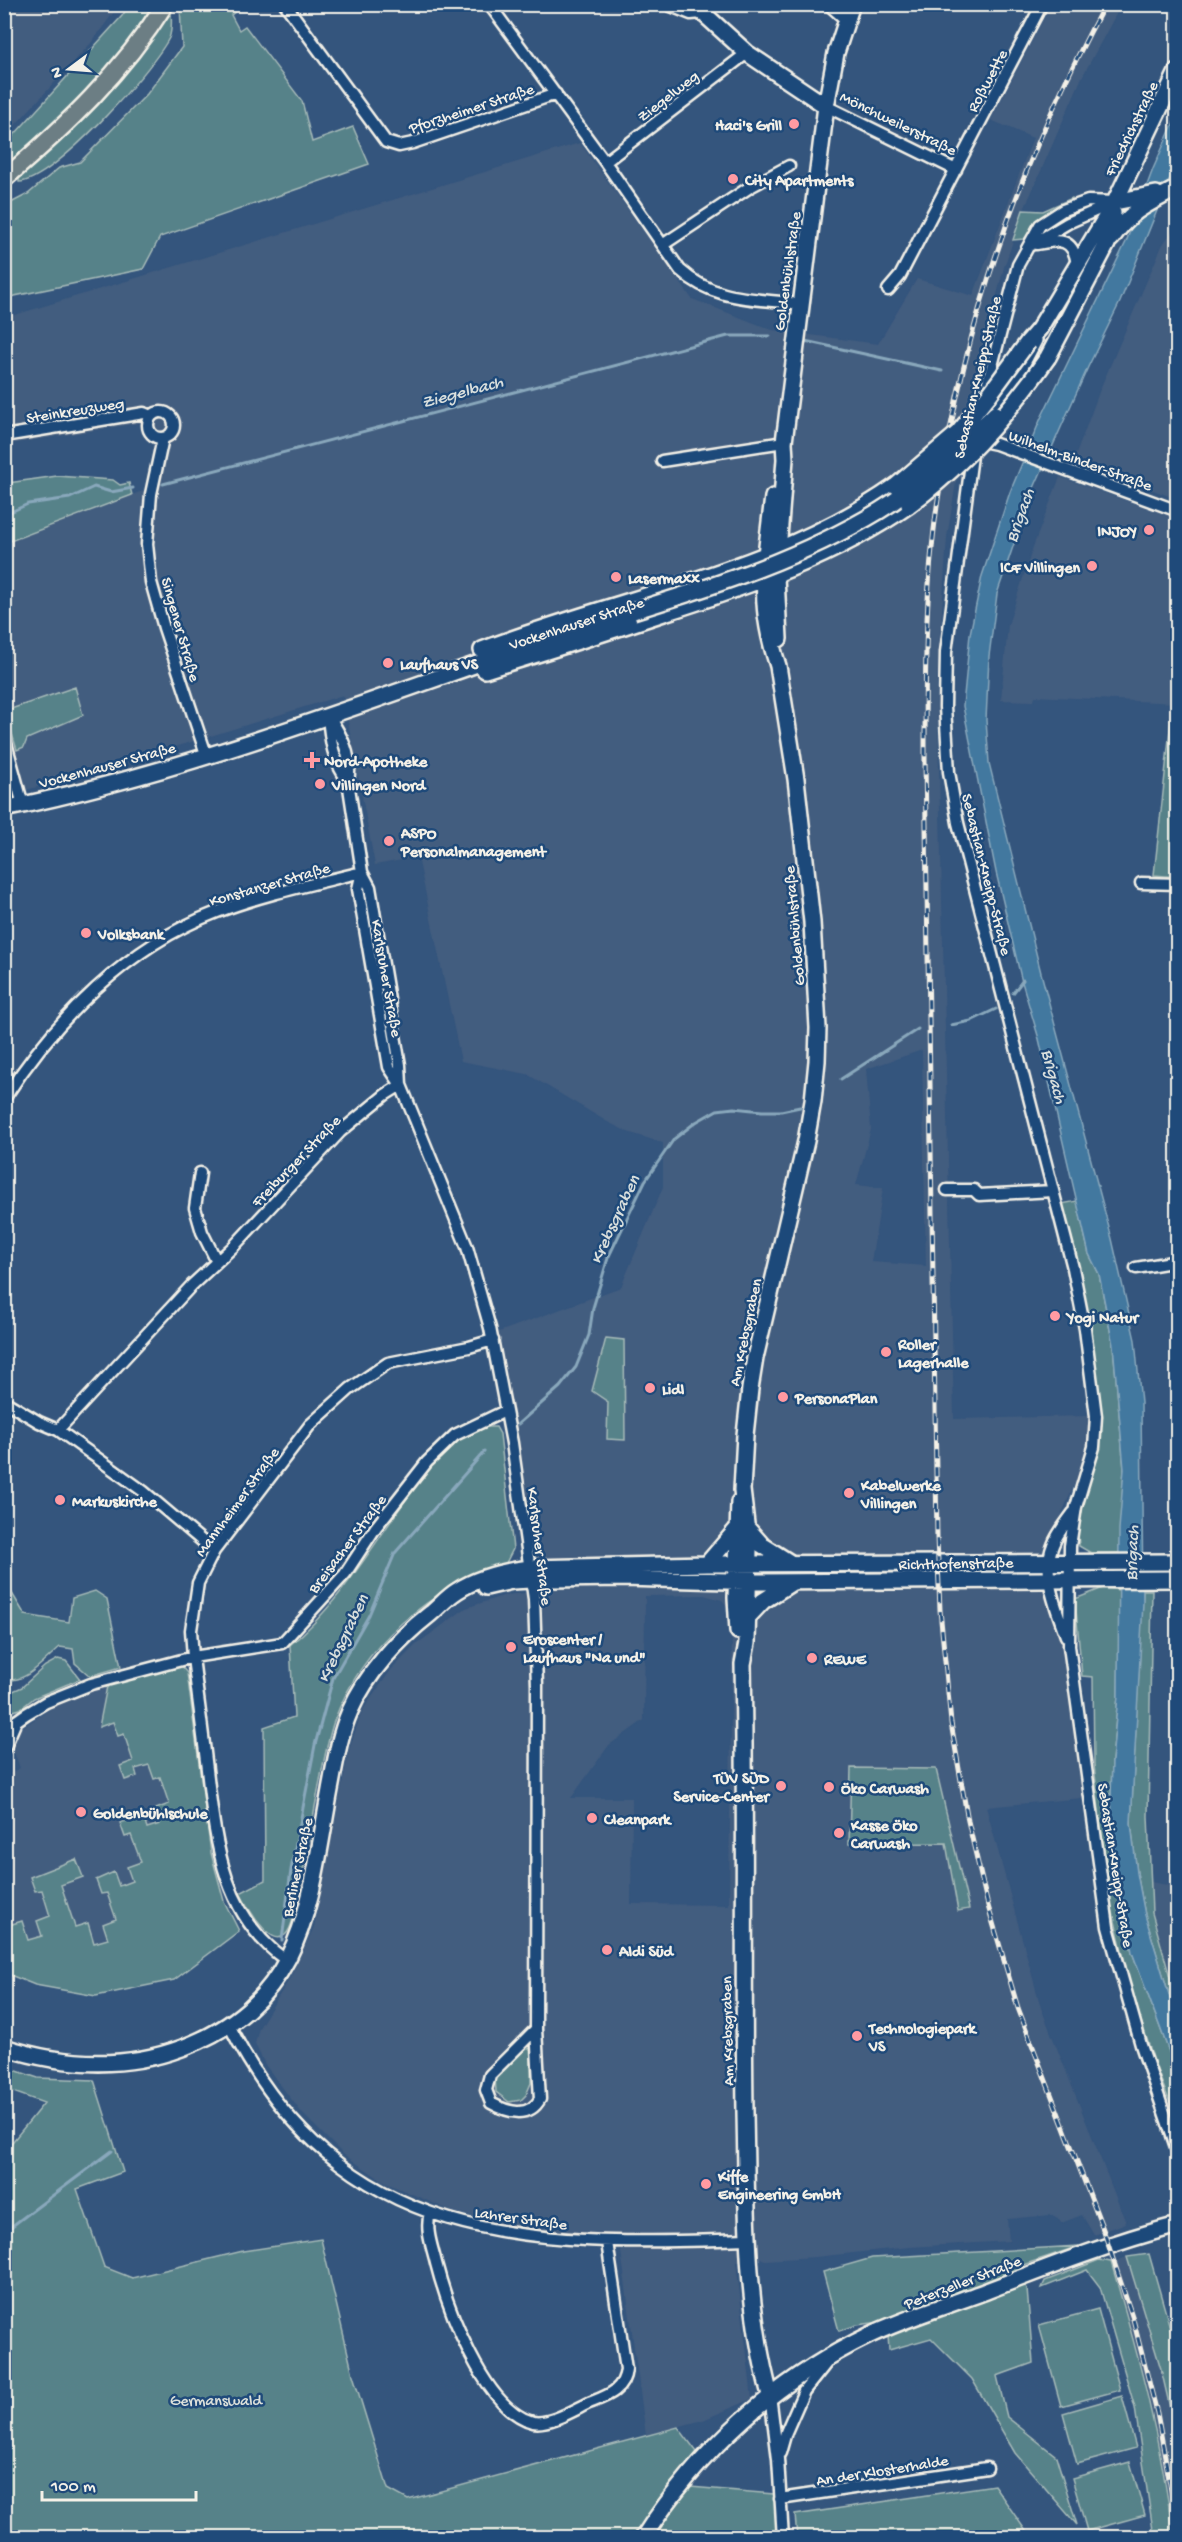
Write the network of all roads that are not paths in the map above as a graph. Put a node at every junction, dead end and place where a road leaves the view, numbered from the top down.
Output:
1 (165, 4) edge
2 (285, 4) edge
3 (489, 4) edge
4 (666, 4) edge
5 (828, 4) edge
6 (852, 4) edge
7 (1042, 4) edge
8 (697, 9) edge
9 (846, 20) junction
10 (747, 53) junction
11 (1178, 70) edge
12 (556, 94) junction
13 (826, 106) junction
14 (605, 162) junction
15 (789, 166) dead end
16 (956, 170) junction
17 (4, 179) edge
18 (1175, 190) edge
19 (1115, 202) junction
20 (664, 244) junction
21 (1107, 244) junction
22 (1031, 245) junction
23 (1077, 263) junction
24 (888, 290) dead end
25 (800, 304) junction
26 (1038, 349) junction
27 (151, 416) junction
28 (4, 436) edge
29 (163, 438) junction
30 (974, 439) junction
31 (784, 442) junction
32 (662, 461) dead end
33 (1178, 511) edge
34 (781, 512) junction
35 (807, 537) junction
36 (772, 553) junction
37 (770, 578) junction
38 (734, 590) junction
39 (767, 617) junction
40 (778, 666) junction
41 (439, 675) junction
42 (328, 715) junction
43 (4, 736) edge
44 (206, 754) junction
45 (23, 805) junction
46 (4, 809) edge
47 (363, 872) junction
48 (1141, 883) dead end
49 (1178, 884) edge
50 (401, 1086) junction
51 (4, 1098) edge
52 (200, 1173) dead end
53 (797, 1183) joint
54 (948, 1190) dead end
55 (1053, 1191) junction
56 (216, 1260) junction
57 (1178, 1261) edge
58 (1136, 1268) dead end
59 (493, 1340) junction
60 (4, 1401) edge
61 (506, 1411) junction
62 (58, 1430) junction
63 (1076, 1507) junction
64 (742, 1529) junction
65 (214, 1551) junction
66 (1049, 1562) junction
67 (1070, 1563) junction
68 (1178, 1563) edge
69 (707, 1564) junction
70 (742, 1564) junction
71 (792, 1564) junction
72 (531, 1574) junction
73 (1050, 1579) junction
74 (1178, 1579) edge
75 (741, 1581) junction
76 (1070, 1581) junction
77 (792, 1582) junction
78 (747, 1618) junction
79 (1069, 1646) junction
80 (193, 1657) junction
81 (743, 1664) junction
82 (4, 1749) edge
83 (287, 1961) junction
84 (229, 2025) junction
85 (536, 2029) junction
86 (4, 2048) edge
87 (1178, 2153) edge
88 (429, 2213) junction
89 (1178, 2225) edge
90 (748, 2240) junction
91 (607, 2242) junction
92 (833, 2355) junction
93 (770, 2395) junction
94 (778, 2459) junction
95 (987, 2468) dead end
96 (780, 2499) junction
97 (643, 2538) edge
98 (783, 2538) edge

1 - 17 main road
2 - 12 street, Pforzheimer Straße
3 - 12 street, Pforzheimer Straße
4 - 8 street
5 - 9 street
6 - 9 street, Goldenbühlstraße
7 - 16 street, Roßwette
8 - 10 street
9 - 13 street, Goldenbühlstraße
10 - 13 street
10 - 14 street, Ziegelweg
11 - 19 street, Friedrichstraße
12 - 14 street, Pforzheimer Straße
13 - 16 street, Mönchweilerstraße
13 - 25 street, Goldenbühlstraße
14 - 20 street, Pforzheimer Straße
15 - 20 street
16 - 24 street, Roßwette
18 - 19 street
18 - 21 street
19 - 21 street, Vockenhauser Straße
19 - 22 street, Sebastian-Kneipp-Straße
19 - 23 street, Vockenhauser Straße
20 - 25 street, Pforzheimer Straße
21 - 26 street, Vockenhauser Straße
22 - 23 street
22 - 30 street, Sebastian-Kneipp-Straße
23 - 26 street, Vockenhauser Straße
25 - 31 street, Goldenbühlstraße
26 - 35 street, Vockenhauser Straße, bridge
26 - 37 street, Vockenhauser Straße, bridge
26 - 41 street, Vockenhauser Straße, bridge
27 - 28 street, Steinkreuzweg
27 - 29 street
27 - 29 street
29 - 44 street, Singener Straße
30 - 33 street, Wilhelm-Binder-Straße
30 - 55 street, Sebastian-Kneipp-Straße
31 - 32 street
31 - 34 street, Goldenbühlstraße
31 - 36 street, Goldenbühlstraße
34 - 35 street
34 - 36 street, Goldenbühlstraße
35 - 36 street, Vockenhauser Straße
36 - 41 street, Vockenhauser Straße
37 - 38 street, Vockenhauser Straße
37 - 39 street, Goldenbühlstraße
37 - 40 street, Goldenbühlstraße
38 - 39 street
38 - 41 street, Vockenhauser Straße
39 - 40 street, Goldenbühlstraße
40 - 53 street, Goldenbühlstraße
41 - 42 street, Vockenhauser Straße
42 - 44 street, Vockenhauser Straße
42 - 47 street, Karlsruher Straße
43 - 45 street, Vockenhauser Straße
44 - 45 street, Vockenhauser Straße
45 - 46 street, Vockenhauser Straße
47 - 50 street, Karlsruher Straße
47 - 51 street, Konstanzer Straße
48 - 49 street
50 - 56 street, Freiburger Straße
50 - 59 street, Karlsruher Straße
52 - 56 street
53 - 64 street, Am Krebsgraben
54 - 55 street
55 - 63 street, Sebastian-Kneipp-Straße
56 - 62 street, Freiburger Straße
57 - 58 street
59 - 61 street, Karlsruher Straße
59 - 65 street, Mannheimer Straße
60 - 62 street
61 - 72 street, Karlsruher Straße
61 - 80 street, Breisacher Straße
62 - 65 street
63 - 66 street, Sebastian-Kneipp-Straße
63 - 67 street, Sebastian-Kneipp-Straße
64 - 69 street
64 - 70 street, Am Krebsgraben
64 - 71 street
65 - 80 street, Mannheimer Straße
66 - 67 street, Richthofenstraße
66 - 71 street, Richthofenstraße
66 - 73 street, Sebastian-Kneipp-Straße
67 - 68 street, Richthofenstraße
67 - 76 street, Sebastian-Kneipp-Straße
69 - 70 street, Berliner Straße
69 - 72 street, Berliner Straße
70 - 71 street, Richthofenstraße
70 - 75 street, Am Krebsgraben
72 - 75 street, Berliner Straße
72 - 83 street, Berliner Straße
72 - 85 street, Karlsruher Straße
73 - 76 street, Richthofenstraße
73 - 77 street, Richthofenstraße
73 - 79 street, Sebastian-Kneipp-Straße
74 - 76 street, Richthofenstraße
75 - 77 street, Richthofenstraße
75 - 78 street, Am Krebsgraben
75 - 81 street, Am Krebsgraben
76 - 79 street, Sebastian-Kneipp-Straße
77 - 78 street
78 - 81 street, Am Krebsgraben
79 - 87 street, Sebastian-Kneipp-Straße
80 - 82 street, Breisacher Straße
80 - 83 street, Mannheimer Straße
81 - 90 street, Am Krebsgraben
83 - 84 street, Berliner Straße
84 - 86 street, Berliner Straße
84 - 88 street, Lahrer Straße
85 - 85 street, Karlsruher Straße
88 - 91 street, Lahrer Straße
88 - 91 street
89 - 92 street, Peterzeller Straße
90 - 91 street, Lahrer Straße
90 - 93 street, Am Krebsgraben
92 - 93 street, Peterzeller Straße
92 - 94 street
93 - 94 street
93 - 97 street, Peterzeller Straße
94 - 96 street
95 - 96 street, An der Klosterhalde
96 - 98 street

